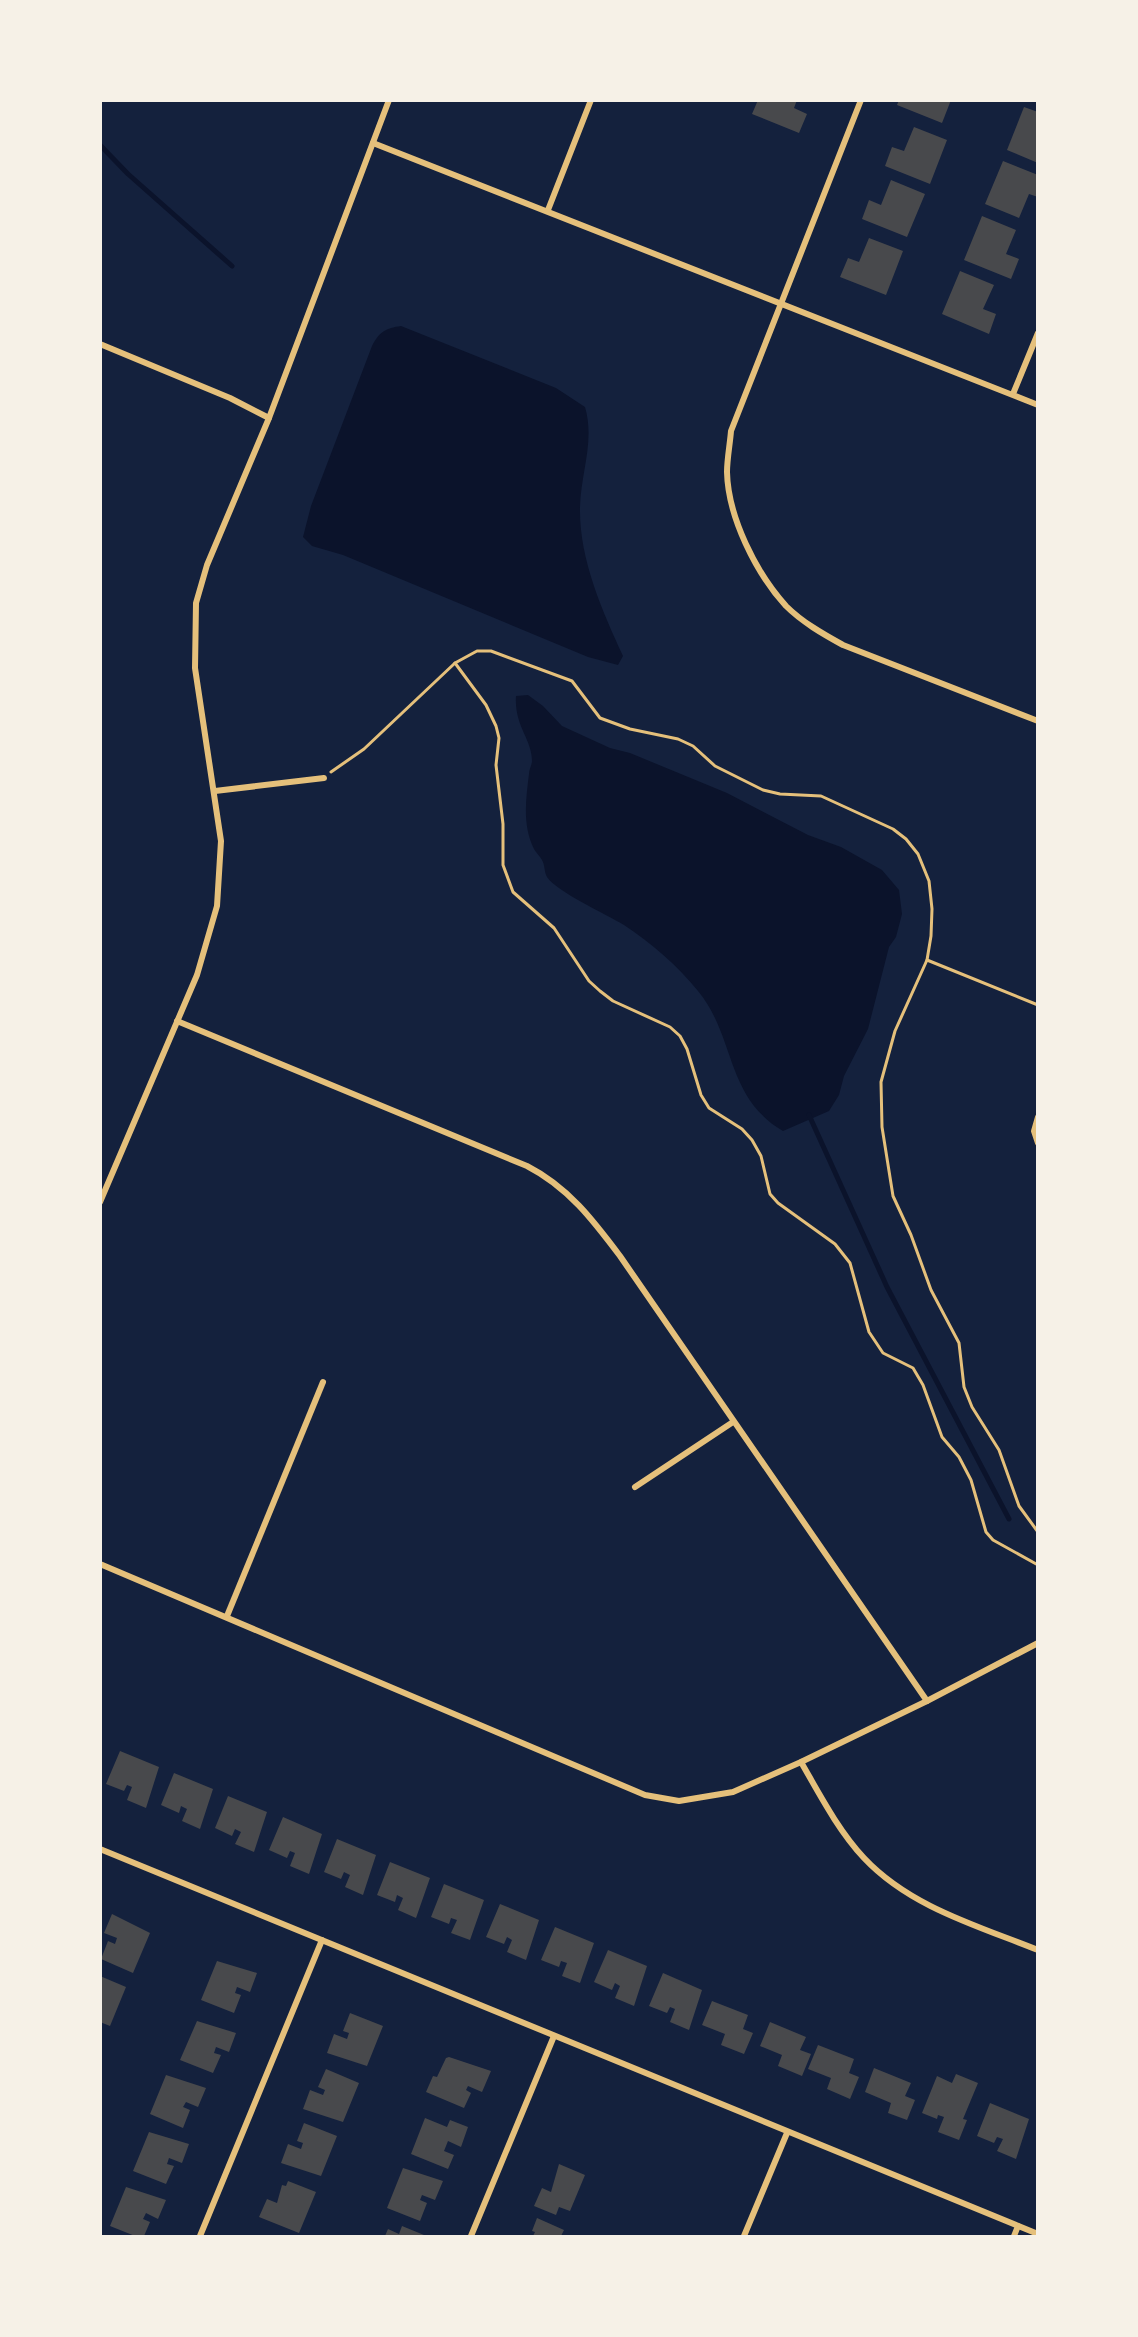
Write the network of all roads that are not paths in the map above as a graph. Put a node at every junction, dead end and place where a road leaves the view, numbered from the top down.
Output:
1 (389, 100) edge
2 (591, 100) edge
3 (861, 100) edge
4 (373, 143) junction
5 (548, 210) junction
6 (781, 303) junction
7 (1038, 333) edge
8 (100, 344) edge
9 (1013, 394) junction
10 (1038, 405) edge
11 (269, 418) junction
12 (1038, 722) edge
13 (324, 778) road end
14 (215, 791) junction
15 (177, 1021) junction
16 (1038, 1117) edge
17 (1038, 1143) edge
18 (100, 1202) edge
19 (323, 1382) dead end
20 (733, 1422) junction
21 (635, 1487) dead end
22 (100, 1564) edge
23 (227, 1616) junction
24 (1038, 1643) edge
25 (927, 1701) junction
26 (801, 1762) junction
27 (100, 1849) edge
28 (322, 1940) junction
29 (1038, 1950) edge
30 (554, 2036) junction
31 (787, 2133) junction
32 (1018, 2226) junction
33 (1038, 2234) edge
34 (200, 2236) edge
35 (471, 2236) edge
36 (744, 2236) edge
37 (1014, 2236) edge

1 - 4 street
2 - 5 street
3 - 6 street
4 - 5 street
4 - 11 street
5 - 6 street
6 - 9 street
6 - 12 street
7 - 9 street
8 - 11 street
9 - 10 street
11 - 14 street
13 - 14 street
14 - 15 street
15 - 18 street
15 - 20 street
16 - 17 street
19 - 23 street
20 - 21 street
20 - 25 street
22 - 23 street
23 - 26 street
24 - 25 street
25 - 26 street
26 - 29 street
27 - 28 street
28 - 30 street
28 - 34 street
30 - 31 street
30 - 35 street
31 - 32 street
31 - 36 street
32 - 33 street
32 - 37 street

